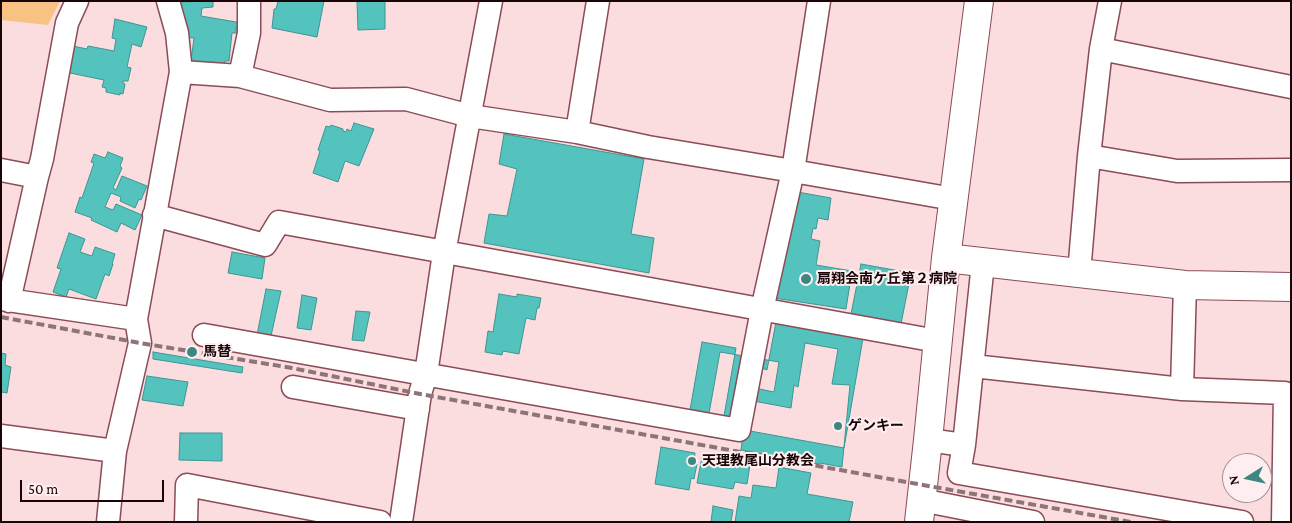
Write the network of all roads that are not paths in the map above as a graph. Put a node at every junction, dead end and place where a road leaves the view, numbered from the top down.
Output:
1 (77, 1) edge
2 (168, 1) edge
3 (249, 1) edge
4 (490, 1) edge
5 (598, 1) edge
6 (819, 1) edge
7 (979, 1) edge
8 (1110, 1) edge
9 (1101, 49) junction
10 (181, 72) junction
11 (240, 76) junction
12 (1291, 86) edge
13 (470, 116) junction
14 (577, 132) junction
15 (1089, 156) junction
16 (1, 170) edge
17 (1291, 170) edge
18 (793, 171) junction
19 (37, 176) junction
20 (953, 199) junction
21 (154, 216) junction
22 (444, 253) junction
23 (946, 258) junction
24 (983, 263) junction
25 (1079, 273) junction
26 (1185, 285) junction
27 (1291, 287) edge
28 (5, 300) edge
29 (762, 310) junction
30 (136, 319) junction
31 (204, 335) dead end
32 (937, 341) junction
33 (973, 366) junction
34 (426, 374) junction
35 (293, 388) dead end
36 (1182, 389) junction
37 (1288, 393) edge
38 (418, 409) junction
39 (1, 436) edge
40 (928, 440) junction
41 (964, 445) junction
42 (115, 451) junction
43 (920, 511) edge
44 (272, 512) edge
45 (113, 521) edge
46 (186, 522) edge
47 (380, 522) edge
48 (402, 522) edge
49 (1033, 522) edge
50 (1242, 522) edge
51 (1283, 522) edge

1 - 19 street
2 - 10 street
3 - 11 street
4 - 13 street
5 - 14 street
6 - 18 street
7 - 20 street
8 - 9 street
9 - 12 street
9 - 15 street
10 - 11 street
10 - 21 street
11 - 13 street
13 - 14 street
13 - 22 street
14 - 18 street
15 - 17 street
15 - 25 street
16 - 19 street
18 - 20 street
18 - 29 street
19 - 28 street
20 - 23 street
21 - 22 street
21 - 30 street
22 - 29 street
22 - 34 street
23 - 24 street
23 - 32 street
24 - 25 street
24 - 33 street
25 - 26 street
26 - 27 street
26 - 36 street
28 - 30 street
29 - 32 street
29 - 34 street
30 - 42 street
31 - 34 street
32 - 40 street
33 - 36 street
33 - 41 street
34 - 38 street
35 - 38 street
36 - 37 street
37 - 51 street
38 - 48 street
39 - 42 street
40 - 41 street
40 - 43 street
41 - 50 street
42 - 45 street
43 - 49 street
44 - 46 street
44 - 47 street

